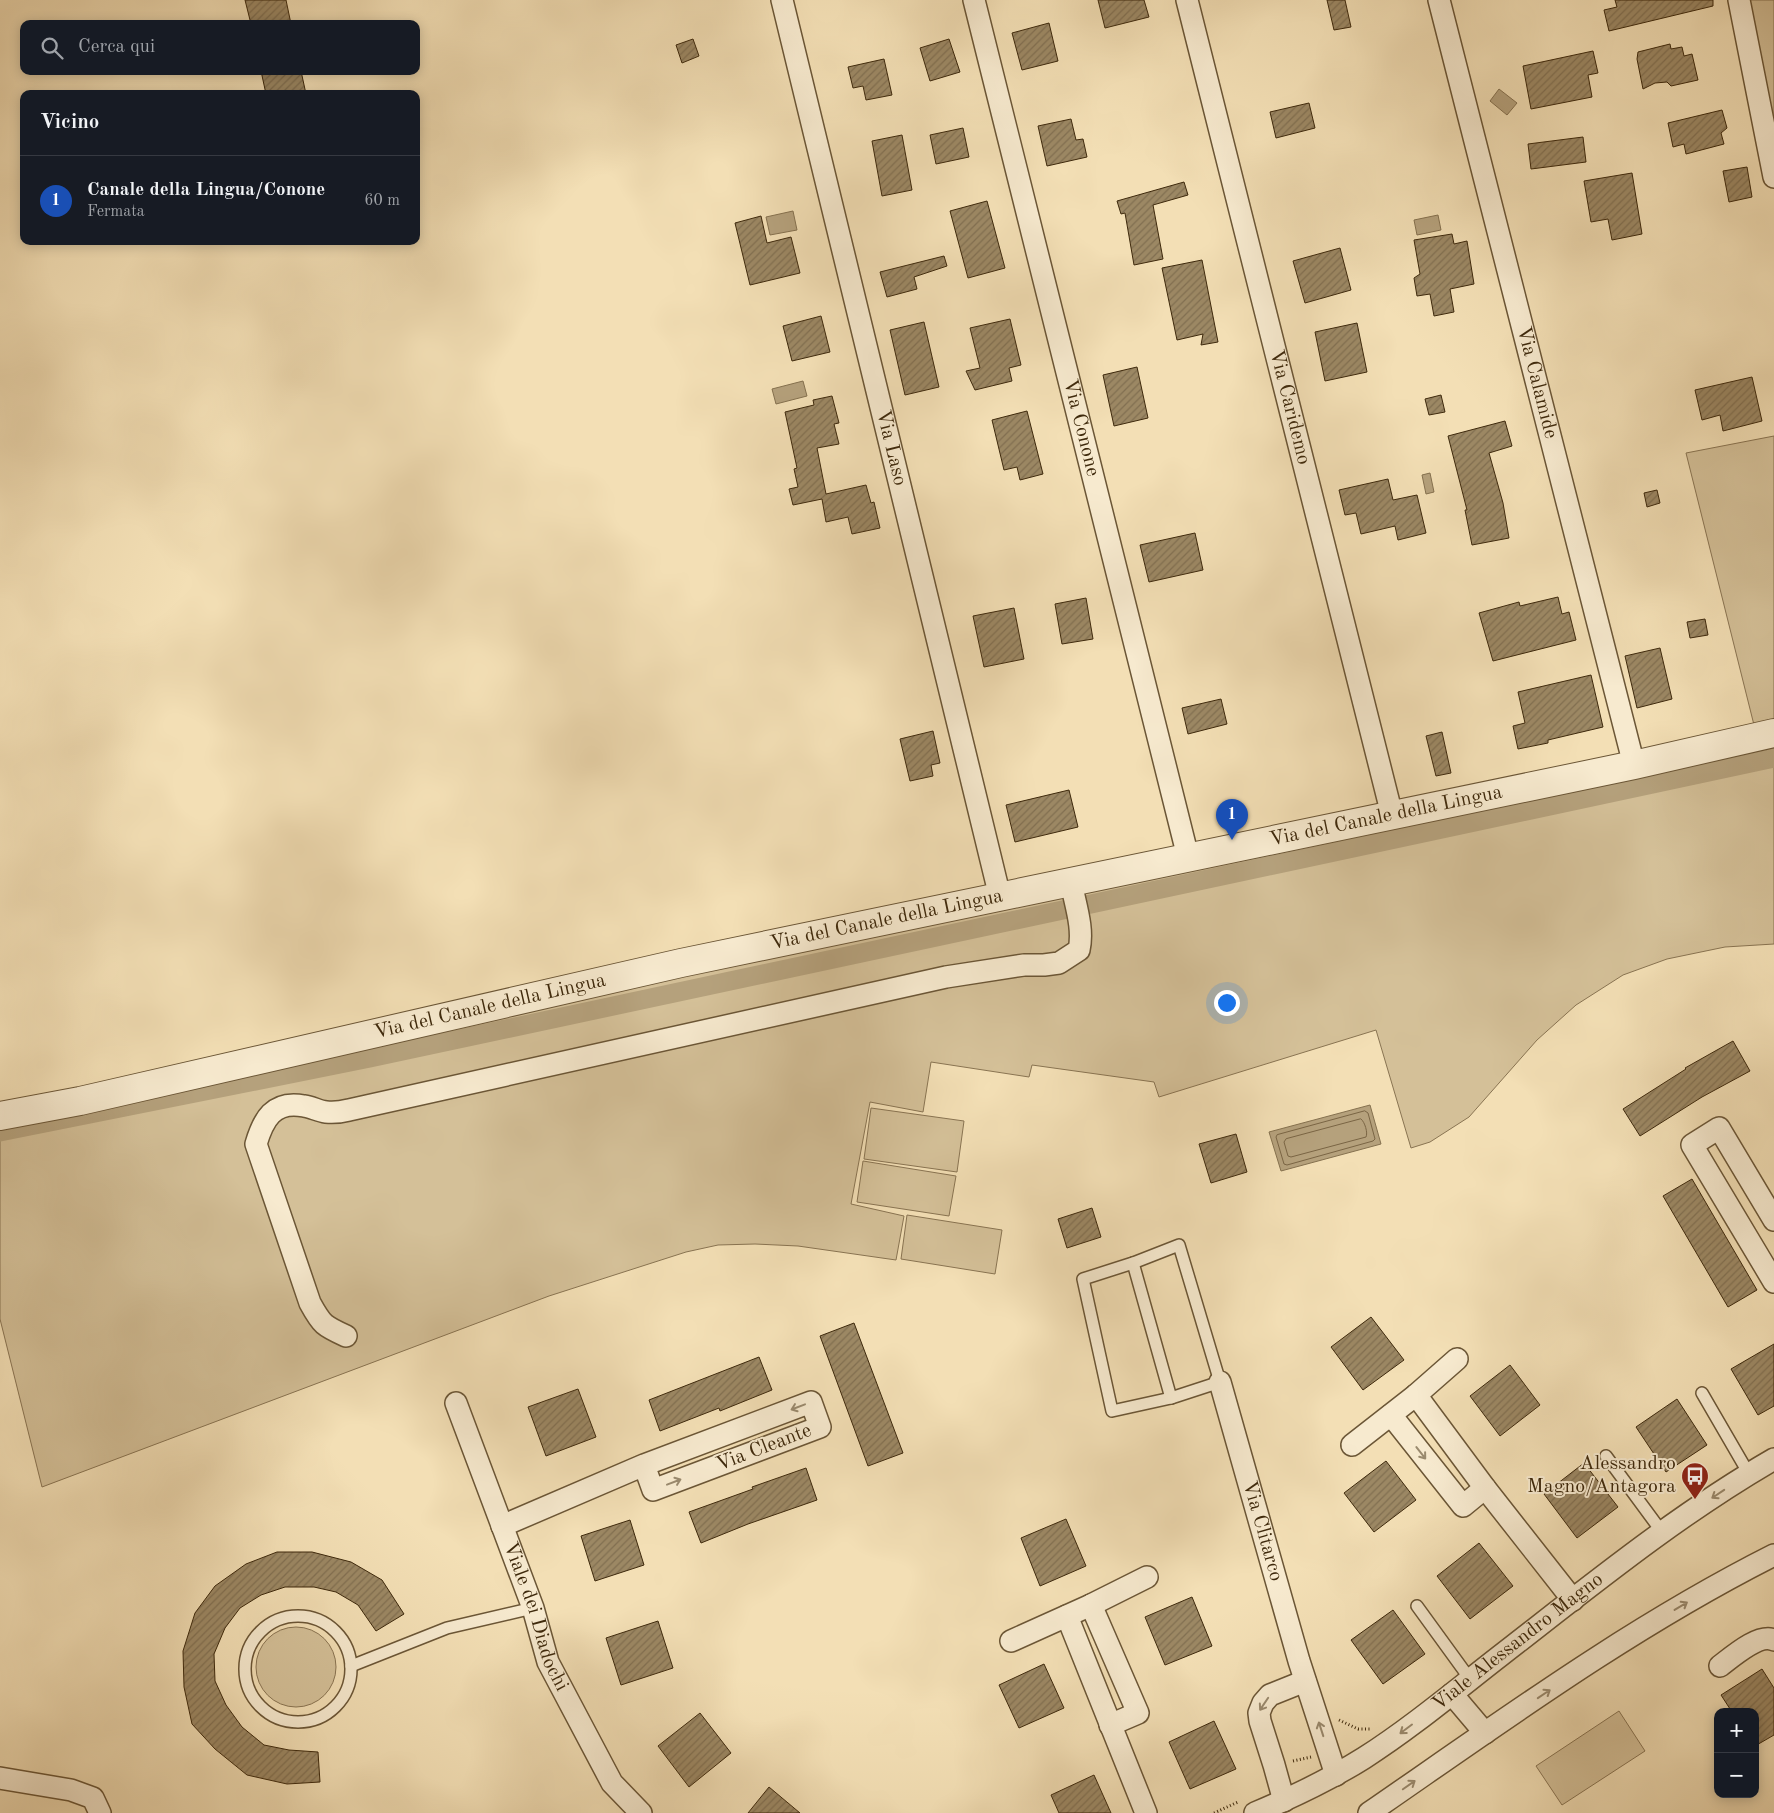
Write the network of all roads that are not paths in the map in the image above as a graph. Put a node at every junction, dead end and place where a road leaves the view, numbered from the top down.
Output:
1 (782, 0) edge
2 (974, 0) edge
3 (1187, 0) edge
4 (1439, 0) edge
5 (1739, 0) edge
6 (1774, 177) edge
7 (1774, 734) edge
8 (1634, 765) junction
9 (1392, 815) junction
10 (1188, 857) junction
11 (1072, 890) junction
12 (1000, 896) junction
13 (0, 1116) edge
14 (1774, 1220) edge
15 (1134, 1263) junction
16 (1774, 1282) edge
17 (346, 1336) dead end
18 (1457, 1359) dead end
19 (1220, 1382) junction
20 (1702, 1393) dead end
21 (1416, 1395) junction
22 (1171, 1398) junction
23 (456, 1403) dead end
24 (1391, 1415) junction
25 (1352, 1445) dead end
26 (1606, 1456) dead end
27 (1774, 1459) edge
28 (644, 1465) junction
29 (1749, 1474) junction
30 (1485, 1488) junction
31 (502, 1526) junction
32 (1662, 1532) junction
33 (1774, 1554) edge
34 (1147, 1578) dead end
35 (1573, 1600) junction
36 (1091, 1605) junction
37 (1417, 1606) dead end
38 (533, 1608) junction
39 (1067, 1616) junction
40 (1774, 1640) edge
41 (1011, 1641) dead end
42 (351, 1666) junction
43 (1720, 1666) dead end
44 (1470, 1679) junction
45 (1306, 1681) junction
46 (1452, 1694) junction
47 (1110, 1725) junction
48 (1485, 1733) junction
49 (1336, 1775) junction
50 (0, 1778) edge
51 (1284, 1801) junction
52 (100, 1813) edge
53 (641, 1813) edge
54 (1146, 1813) edge
55 (1255, 1813) edge
56 (1369, 1813) edge

1 - 12 street, Via Laso
2 - 10 street, Via Conone
3 - 9 street, Via Caridemo
4 - 8 street, Via Calamide
5 - 6 street
7 - 8 street, Via del Canale della Lingua
8 - 9 street, Via del Canale della Lingua
9 - 10 street, Via del Canale della Lingua
10 - 11 street, Via del Canale della Lingua
11 - 12 street, Via del Canale della Lingua
11 - 17 street
12 - 13 street, Via del Canale della Lingua
14 - 16 street
15 - 19 lane, Via Clitarco
15 - 22 lane
15 - 22 lane, Via Clitarco
18 - 21 street
19 - 22 lane, Via Clitarco
19 - 45 street, Via Clitarco
20 - 29 lane
21 - 24 street
21 - 30 street
23 - 31 street, Viale dei Diadochi
24 - 25 street
24 -> 30 street
26 - 32 lane
27 - 29 street, Viale Alessandro Magno
28 -> 28 street, Via Cleante
28 - 31 street, Via Cleante
29 -> 32 street, Viale Alessandro Magno
30 - 35 street
31 - 38 street, Viale dei Diadochi
32 - 35 street, Viale Alessandro Magno
48 -> 33 street
34 - 36 street
35 - 44 street, Viale Alessandro Magno
36 - 39 street
36 - 47 street
37 - 44 lane
38 - 42 lane
38 - 53 street, Viale dei Diadochi
39 - 41 street
39 - 47 street
40 - 43 street
42 - 42 lane
44 - 46 street, Viale Alessandro Magno
49 -> 45 street, Via Clitarco
45 -> 51 street
46 - 48 street
46 -> 49 street, Viale Alessandro Magno
47 - 54 street
56 -> 48 street
49 - 51 street, Viale Alessandro Magno
50 - 52 street
51 - 55 street, Viale Alessandro Magno

